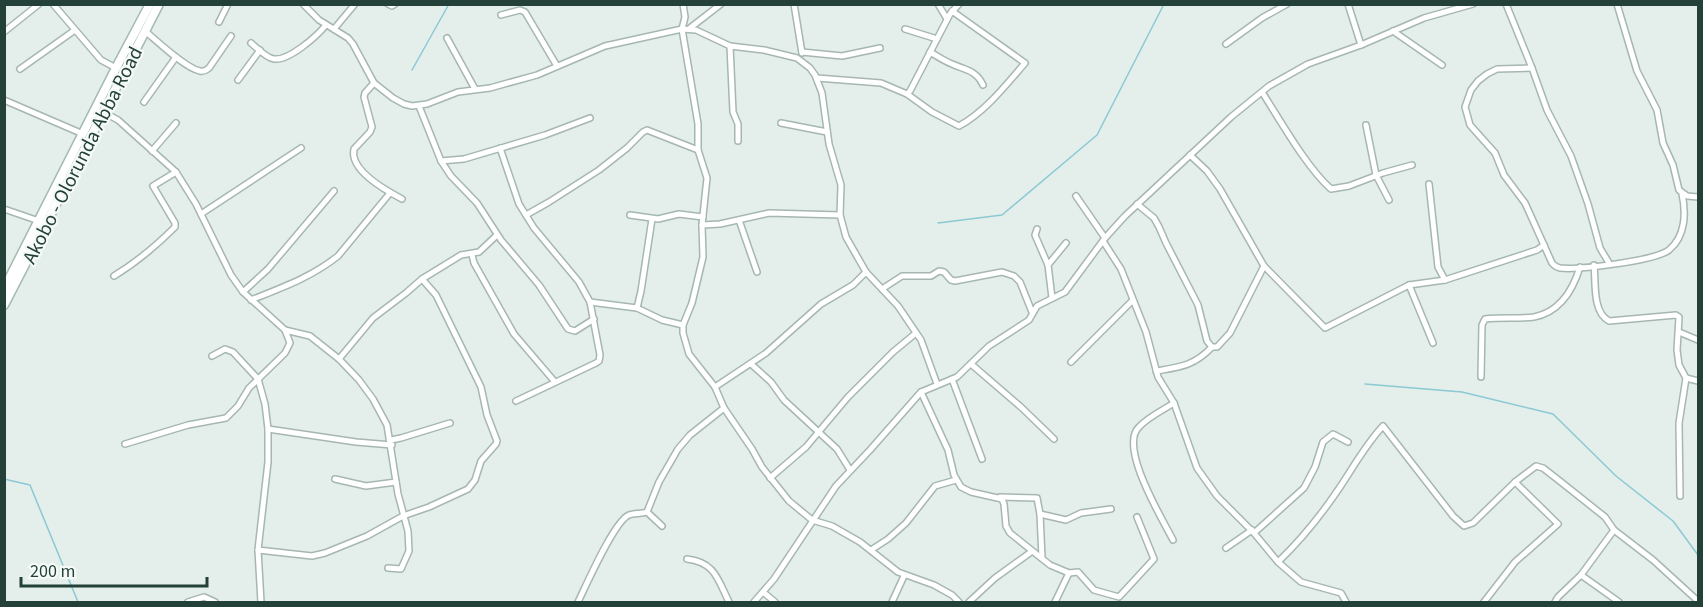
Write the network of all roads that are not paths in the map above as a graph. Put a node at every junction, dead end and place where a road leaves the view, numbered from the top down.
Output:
1 (39, 4) edge
2 (53, 4) edge
3 (150, 4) edge
4 (159, 4) edge
5 (228, 4) edge
6 (303, 4) edge
7 (356, 4) edge
8 (388, 4) edge
9 (394, 4) edge
10 (684, 4) edge
11 (721, 4) edge
12 (794, 4) edge
13 (939, 4) edge
14 (959, 4) edge
15 (1287, 4) edge
16 (1348, 4) edge
17 (1473, 4) edge
18 (1506, 4) edge
19 (1617, 4) edge
20 (952, 11) junction
21 (501, 15) dead end
22 (947, 19) junction
23 (219, 22) dead end
24 (326, 25) junction
25 (690, 28) junction
26 (334, 29) junction
27 (682, 29) junction
28 (905, 29) dead end
29 (75, 30) junction
30 (145, 31) junction
31 (4, 32) edge
32 (1393, 32) junction
33 (231, 36) dead end
34 (447, 38) dead end
35 (937, 39) junction
36 (250, 43) dead end
37 (1226, 44) dead end
38 (1361, 45) junction
39 (730, 46) junction
40 (880, 48) dead end
41 (260, 50) junction
42 (802, 52) junction
43 (930, 52) junction
44 (176, 57) junction
45 (803, 62) junction
46 (1442, 65) dead end
47 (557, 66) junction
48 (116, 68) junction
49 (1532, 68) junction
50 (20, 69) dead end
51 (816, 78) junction
52 (238, 80) dead end
53 (374, 83) junction
54 (983, 85) dead end
55 (475, 90) junction
56 (1262, 92) junction
57 (907, 94) junction
58 (4, 100) edge
59 (144, 102) dead end
60 (419, 106) junction
61 (103, 112) junction
62 (590, 118) dead end
63 (176, 123) dead end
64 (781, 123) dead end
65 (1366, 125) dead end
66 (827, 132) junction
67 (83, 134) junction
68 (738, 141) dead end
69 (301, 147) dead end
70 (500, 148) junction
71 (698, 150) junction
72 (152, 152) junction
73 (1190, 155) junction
74 (441, 161) junction
75 (1412, 165) dead end
76 (176, 172) junction
77 (1376, 175) junction
78 (1429, 184) dead end
79 (334, 191) dead end
80 (390, 193) junction
81 (1682, 194) junction
82 (1076, 196) dead end
83 (1698, 197) edge
84 (402, 199) dead end
85 (1389, 200) dead end
86 (1137, 204) junction
87 (4, 209) edge
88 (201, 214) junction
89 (630, 214) dead end
90 (525, 215) junction
91 (840, 215) junction
92 (703, 217) junction
93 (652, 219) junction
94 (739, 220) junction
95 (39, 221) junction
96 (702, 225) junction
97 (1037, 229) dead end
98 (497, 235) junction
99 (1104, 239) junction
100 (1066, 243) dead end
101 (1544, 246) junction
102 (472, 255) junction
103 (1609, 264) junction
104 (1048, 265) junction
105 (1594, 265) junction
106 (1264, 266) junction
107 (1580, 267) junction
108 (757, 272) dead end
109 (866, 272) junction
110 (114, 276) dead end
111 (422, 279) junction
112 (1445, 280) junction
113 (1409, 285) junction
114 (4, 290) edge
115 (882, 290) junction
116 (243, 292) junction
117 (1052, 297) junction
118 (251, 300) junction
119 (1133, 300) junction
120 (590, 302) junction
121 (4, 305) edge
122 (637, 308) junction
123 (1032, 312) junction
124 (594, 319) junction
125 (683, 325) junction
126 (285, 330) junction
127 (1679, 332) junction
128 (916, 333) junction
129 (1698, 340) edge
130 (1433, 343) dead end
131 (1212, 347) junction
132 (212, 356) dead end
133 (339, 359) junction
134 (1071, 362) dead end
135 (751, 364) junction
136 (971, 364) junction
137 (1156, 370) junction
138 (1481, 377) dead end
139 (1686, 378) junction
140 (258, 379) junction
141 (952, 379) junction
142 (1698, 381) edge
143 (555, 382) junction
144 (937, 384) junction
145 (715, 387) junction
146 (921, 392) junction
147 (516, 401) dead end
148 (1174, 403) junction
149 (724, 408) junction
150 (450, 423) dead end
151 (268, 429) junction
152 (819, 433) junction
153 (1054, 439) dead end
154 (391, 442) junction
155 (1348, 442) dead end
156 (124, 444) dead end
157 (982, 459) dead end
158 (850, 470) junction
159 (770, 478) junction
160 (335, 479) dead end
161 (956, 480) junction
162 (396, 482) junction
163 (1515, 482) junction
164 (1680, 496) dead end
165 (999, 497) junction
166 (1111, 509) dead end
167 (648, 512) junction
168 (1040, 514) junction
169 (403, 516) junction
170 (1137, 517) dead end
171 (813, 520) junction
172 (662, 526) dead end
173 (1614, 530) junction
174 (1253, 532) junction
175 (1173, 540) dead end
176 (1226, 548) dead end
177 (258, 550) junction
178 (872, 550) junction
179 (1031, 552) junction
180 (1042, 558) junction
181 (687, 559) dead end
182 (1278, 562) junction
183 (388, 568) dead end
184 (1069, 573) junction
185 (1581, 575) junction
186 (904, 576) junction
187 (763, 592) junction
188 (1698, 601) edge
189 (188, 603) edge
190 (215, 603) edge
191 (261, 603) edge
192 (578, 603) edge
193 (729, 603) edge
194 (754, 603) edge
195 (775, 603) edge
196 (892, 603) edge
197 (959, 603) edge
198 (969, 603) edge
199 (1055, 603) edge
200 (1346, 603) edge
201 (1484, 603) edge
202 (1555, 603) edge
203 (1620, 603) edge

1 - 31 street
2 - 29 street
3 - 48 main road, Akobo - Olorunda Abba Road
4 - 30 main road, Akobo - Olorunda Abba Road
5 - 23 street
6 - 24 street
7 - 26 street
8 - 9 street
10 - 27 street
11 - 25 street
12 - 42 street
13 - 22 street
14 - 20 street
15 - 37 street
16 - 38 street
17 - 32 street
18 - 49 street
19 - 81 street
20 - 22 street
20 - 57 street
21 - 47 street
22 - 35 street
24 - 26 street
24 - 41 street
25 - 27 street
25 - 39 street
26 - 53 street
27 - 47 street
27 - 71 street
28 - 35 street
29 - 48 street
29 - 50 street
30 - 44 street
30 - 61 main road, Akobo - Olorunda Abba Road
32 - 38 street
32 - 46 street
33 - 44 street
34 - 55 street
35 - 43 street
36 - 41 street
38 - 56 street
39 - 45 street
39 - 68 street
40 - 42 street
41 - 52 street
42 - 45 street
43 - 54 street
43 - 57 street
44 - 59 street
45 - 51 street
47 - 55 street
48 - 67 main road, Akobo - Olorunda Abba Road
49 - 101 street
49 - 103 street
51 - 57 street
51 - 66 street
53 - 60 street
53 - 80 street
55 - 60 street
56 - 73 street
56 - 77 street
58 - 67 street
60 - 74 street
61 - 72 street
61 - 121 main road, Akobo - Olorunda Abba Road
62 - 70 street
63 - 72 street
64 - 66 street
65 - 77 street
66 - 91 street
67 - 95 main road, Akobo - Olorunda Abba Road
69 - 88 street
70 - 74 street
70 - 90 street
71 - 90 street
71 - 92 street
72 - 76 street
73 - 86 street
73 - 106 street
74 - 98 street
75 - 77 street
76 - 88 street
76 - 110 street
77 - 85 street
78 - 112 street
79 - 116 street
80 - 84 street
80 - 118 street
81 - 83 street
81 - 103 street
82 - 99 street
86 - 99 street
86 - 131 street
87 - 95 street
88 - 116 street
89 - 93 street
90 - 120 street
91 - 94 street
91 - 109 street
92 - 93 street
92 - 96 street
93 - 122 street
94 - 96 street
94 - 108 street
95 - 114 main road, Akobo - Olorunda Abba Road
96 - 125 street
97 - 104 street
98 - 102 street
98 - 124 street
99 - 117 street
99 - 119 street
100 - 104 street
101 - 107 street
101 - 112 street
102 - 111 street
102 - 143 street
103 - 105 street
104 - 117 street
105 - 107 street
105 - 127 street
106 - 113 street
106 - 131 street
107 - 138 street
109 - 115 street
109 - 135 street
111 - 133 street
111 - 169 street
112 - 113 street
113 - 130 street
115 - 123 street
115 - 128 street
116 - 118 street
117 - 123 street
118 - 126 street
119 - 134 street
119 - 137 street
120 - 122 street
120 - 124 street
122 - 125 street
123 - 136 street
124 - 143 street
125 - 145 street
126 - 133 street
126 - 140 street
127 - 129 street
127 - 139 street
128 - 144 street
128 - 152 street
131 - 137 street
132 - 140 street
133 - 154 street
135 - 145 street
135 - 152 street
136 - 141 street
136 - 153 street
137 - 148 street
139 - 142 street
139 - 164 street
140 - 151 street
140 - 156 street
141 - 144 street
141 - 157 street
143 - 147 street
144 - 146 street
145 - 149 street
146 - 158 street
146 - 161 street
148 - 174 street
148 - 175 street
149 - 159 street
149 - 167 street
150 - 154 street
151 - 154 street
151 - 177 street
152 - 158 street
152 - 159 street
154 - 162 street
155 - 174 street
158 - 171 street
159 - 171 street
160 - 162 street
161 - 165 street
161 - 178 street
162 - 169 street
163 - 173 street
163 - 182 street
163 - 201 street
165 - 168 street
165 - 179 street
166 - 168 street
167 - 172 street
167 - 192 street
168 - 180 street
169 - 177 street
169 - 183 street
170 - 184 street
171 - 178 street
171 - 187 street
173 - 185 street
173 - 188 street
174 - 176 street
174 - 182 street
177 - 191 street
178 - 186 street
179 - 180 street
179 - 198 street
180 - 184 street
181 - 193 street
182 - 200 street
184 - 199 street
185 - 202 street
185 - 203 street
186 - 196 street
186 - 197 street
187 - 194 street
187 - 195 street
189 - 190 street

